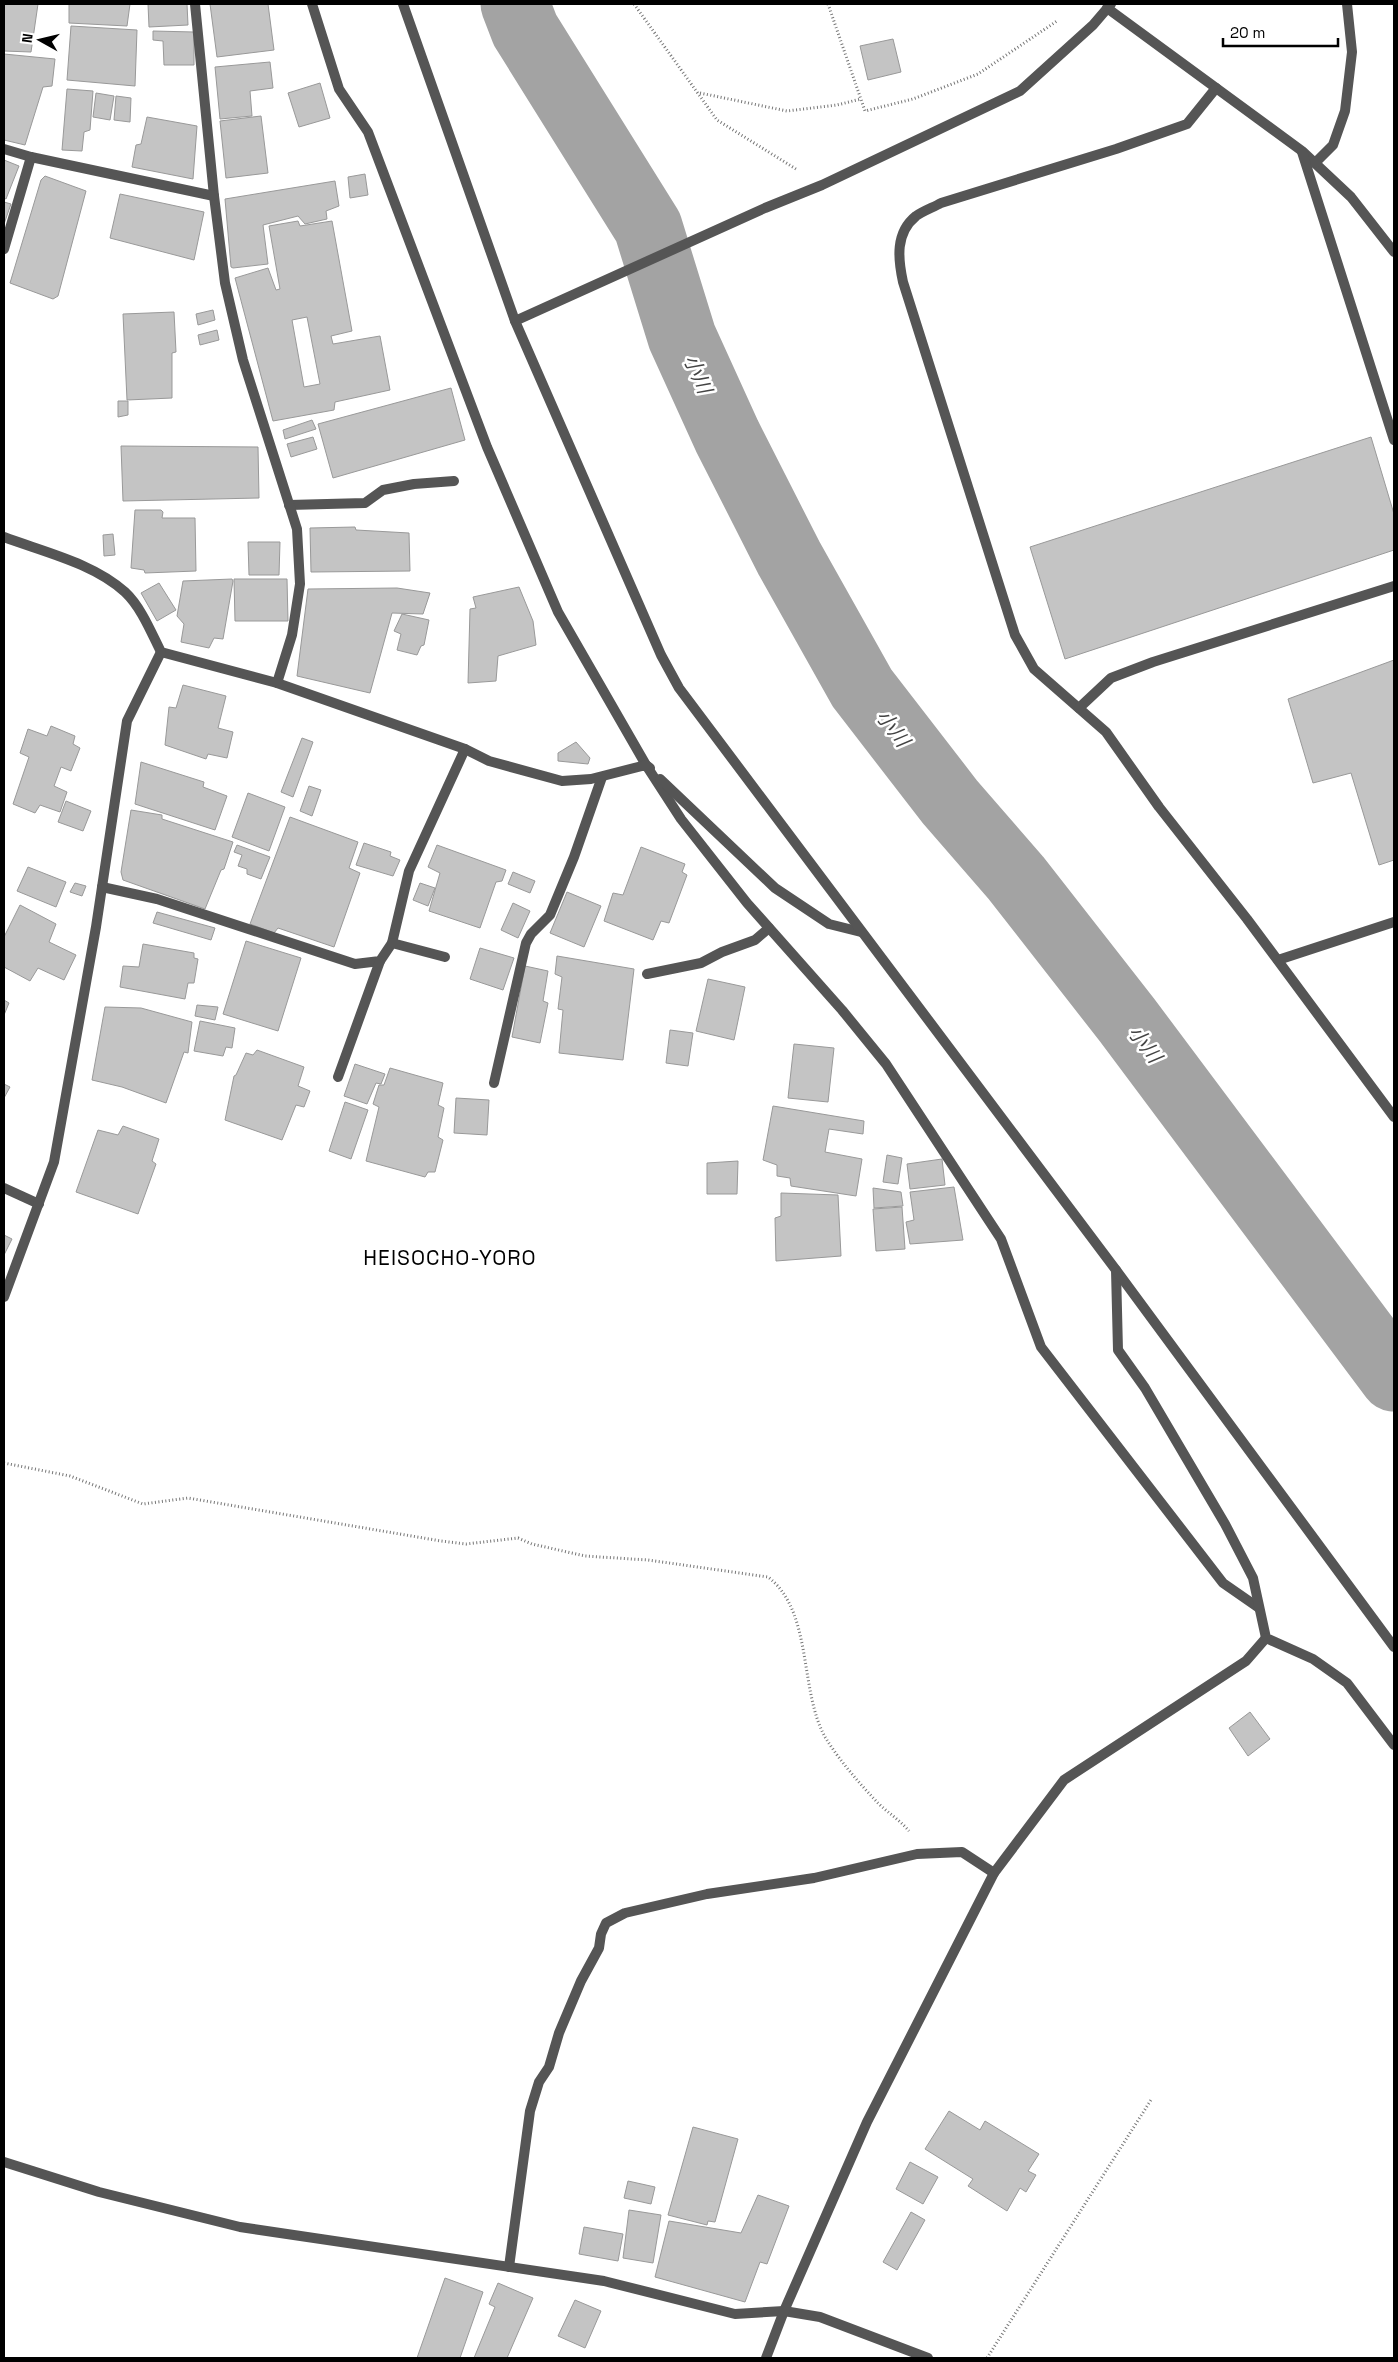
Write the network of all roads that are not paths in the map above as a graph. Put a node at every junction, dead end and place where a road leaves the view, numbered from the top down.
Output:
1 (195, 4) edge
2 (312, 4) edge
3 (403, 4) edge
4 (1347, 4) edge
5 (1109, 6) edge
6 (1216, 88) junction
7 (4, 149) edge
8 (1302, 151) junction
9 (31, 157) junction
10 (1315, 163) junction
11 (214, 196) junction
12 (4, 249) edge
13 (1394, 252) edge
14 (515, 321) junction
15 (1394, 440) edge
16 (454, 481) dead end
17 (290, 505) junction
18 (4, 537) edge
19 (1394, 586) edge
20 (160, 652) junction
21 (277, 683) junction
22 (1079, 708) junction
23 (465, 749) junction
24 (646, 765) junction
25 (602, 776) junction
26 (102, 887) junction
27 (1394, 922) edge
28 (769, 928) junction
29 (861, 932) junction
30 (392, 943) junction
31 (444, 957) dead end
32 (1278, 960) junction
33 (380, 961) junction
34 (647, 974) dead end
35 (338, 1077) dead end
36 (494, 1083) dead end
37 (1394, 1117) edge
38 (4, 1188) edge
39 (39, 1204) junction
40 (1116, 1270) junction
41 (4, 1297) edge
42 (1259, 1608) junction
43 (1266, 1638) junction
44 (1394, 1647) edge
45 (1394, 1744) edge
46 (994, 1873) junction
47 (4, 2162) edge
48 (508, 2267) junction
49 (784, 2311) junction
50 (766, 2358) edge
51 (928, 2358) edge

1 - 11 street
2 - 24 street
3 - 14 street
4 - 10 street
5 - 6 street
5 - 14 street
6 - 8 street
6 - 22 street
7 - 9 street
8 - 10 street
8 - 15 street
9 - 11 street
9 - 12 street
10 - 13 street
11 - 17 street
14 - 29 street
16 - 17 street
17 - 21 street
18 - 20 street
19 - 22 street
20 - 21 street
20 - 26 street
21 - 23 street
22 - 32 street
23 - 25 street
23 - 30 street
24 - 25 street
24 - 28 street
24 - 29 street
25 - 36 street
26 - 33 street
26 - 39 street
27 - 32 street
28 - 34 street
28 - 42 street
29 - 40 street
30 - 31 street
30 - 33 street
32 - 37 street
33 - 35 street
38 - 39 street
39 - 41 street
40 - 42 street
40 - 44 street
42 - 43 street
43 - 45 street
43 - 46 street
46 - 48 street
46 - 49 street
47 - 48 street
48 - 49 street
49 - 50 street
49 - 51 street

